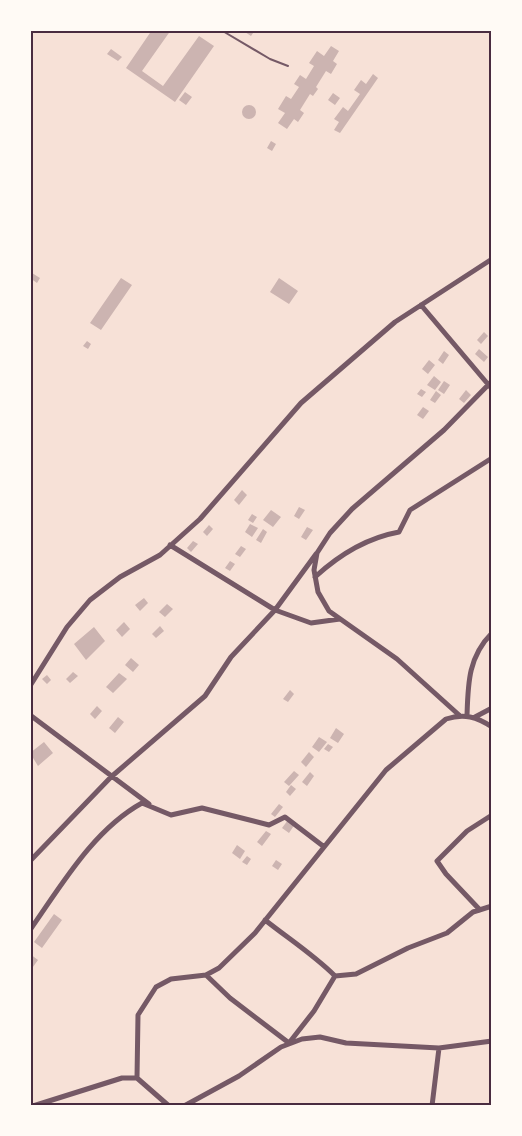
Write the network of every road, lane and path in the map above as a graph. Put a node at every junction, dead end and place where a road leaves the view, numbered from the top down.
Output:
1 (221, 30) edge
2 (288, 66) dead end
3 (492, 259) edge
4 (421, 305) junction
5 (491, 385) edge
6 (492, 458) edge
7 (170, 545) junction
8 (317, 553) junction
9 (315, 576) junction
10 (275, 610) junction
11 (340, 619) junction
12 (492, 633) edge
13 (30, 686) edge
14 (492, 708) edge
15 (30, 715) edge
16 (459, 715) junction
17 (467, 716) junction
18 (475, 717) junction
19 (492, 727) edge
20 (111, 777) junction
21 (149, 804) junction
22 (492, 815) edge
23 (322, 846) junction
24 (30, 861) edge
25 (492, 906) edge
26 (480, 910) junction
27 (265, 920) junction
28 (30, 930) edge
29 (206, 975) junction
30 (335, 976) junction
31 (492, 1041) edge
32 (289, 1043) junction
33 (439, 1048) junction
34 (136, 1078) junction
35 (33, 1106) edge
36 (169, 1106) edge
37 (184, 1106) edge
38 (432, 1106) edge

1 - 2 lane
3 - 4 street
4 - 5 street
4 - 7 street
5 - 8 street
6 - 9 street
7 - 10 street
7 - 13 street
8 - 9 street
8 - 10 street
9 - 11 street
10 - 11 street
10 - 20 street
11 - 16 street
12 - 17 street
14 - 18 street
15 - 20 street
16 - 17 street
16 - 23 street
17 - 18 street
18 - 19 street
20 - 21 street
20 - 24 street
21 - 23 street
21 - 28 street
22 - 26 street
23 - 27 street
25 - 26 street
26 - 30 street
27 - 29 street
27 - 30 street
29 - 32 street
29 - 34 street
30 - 32 street
31 - 33 street
32 - 33 street
32 - 37 street
33 - 38 street
34 - 35 street
34 - 36 street

